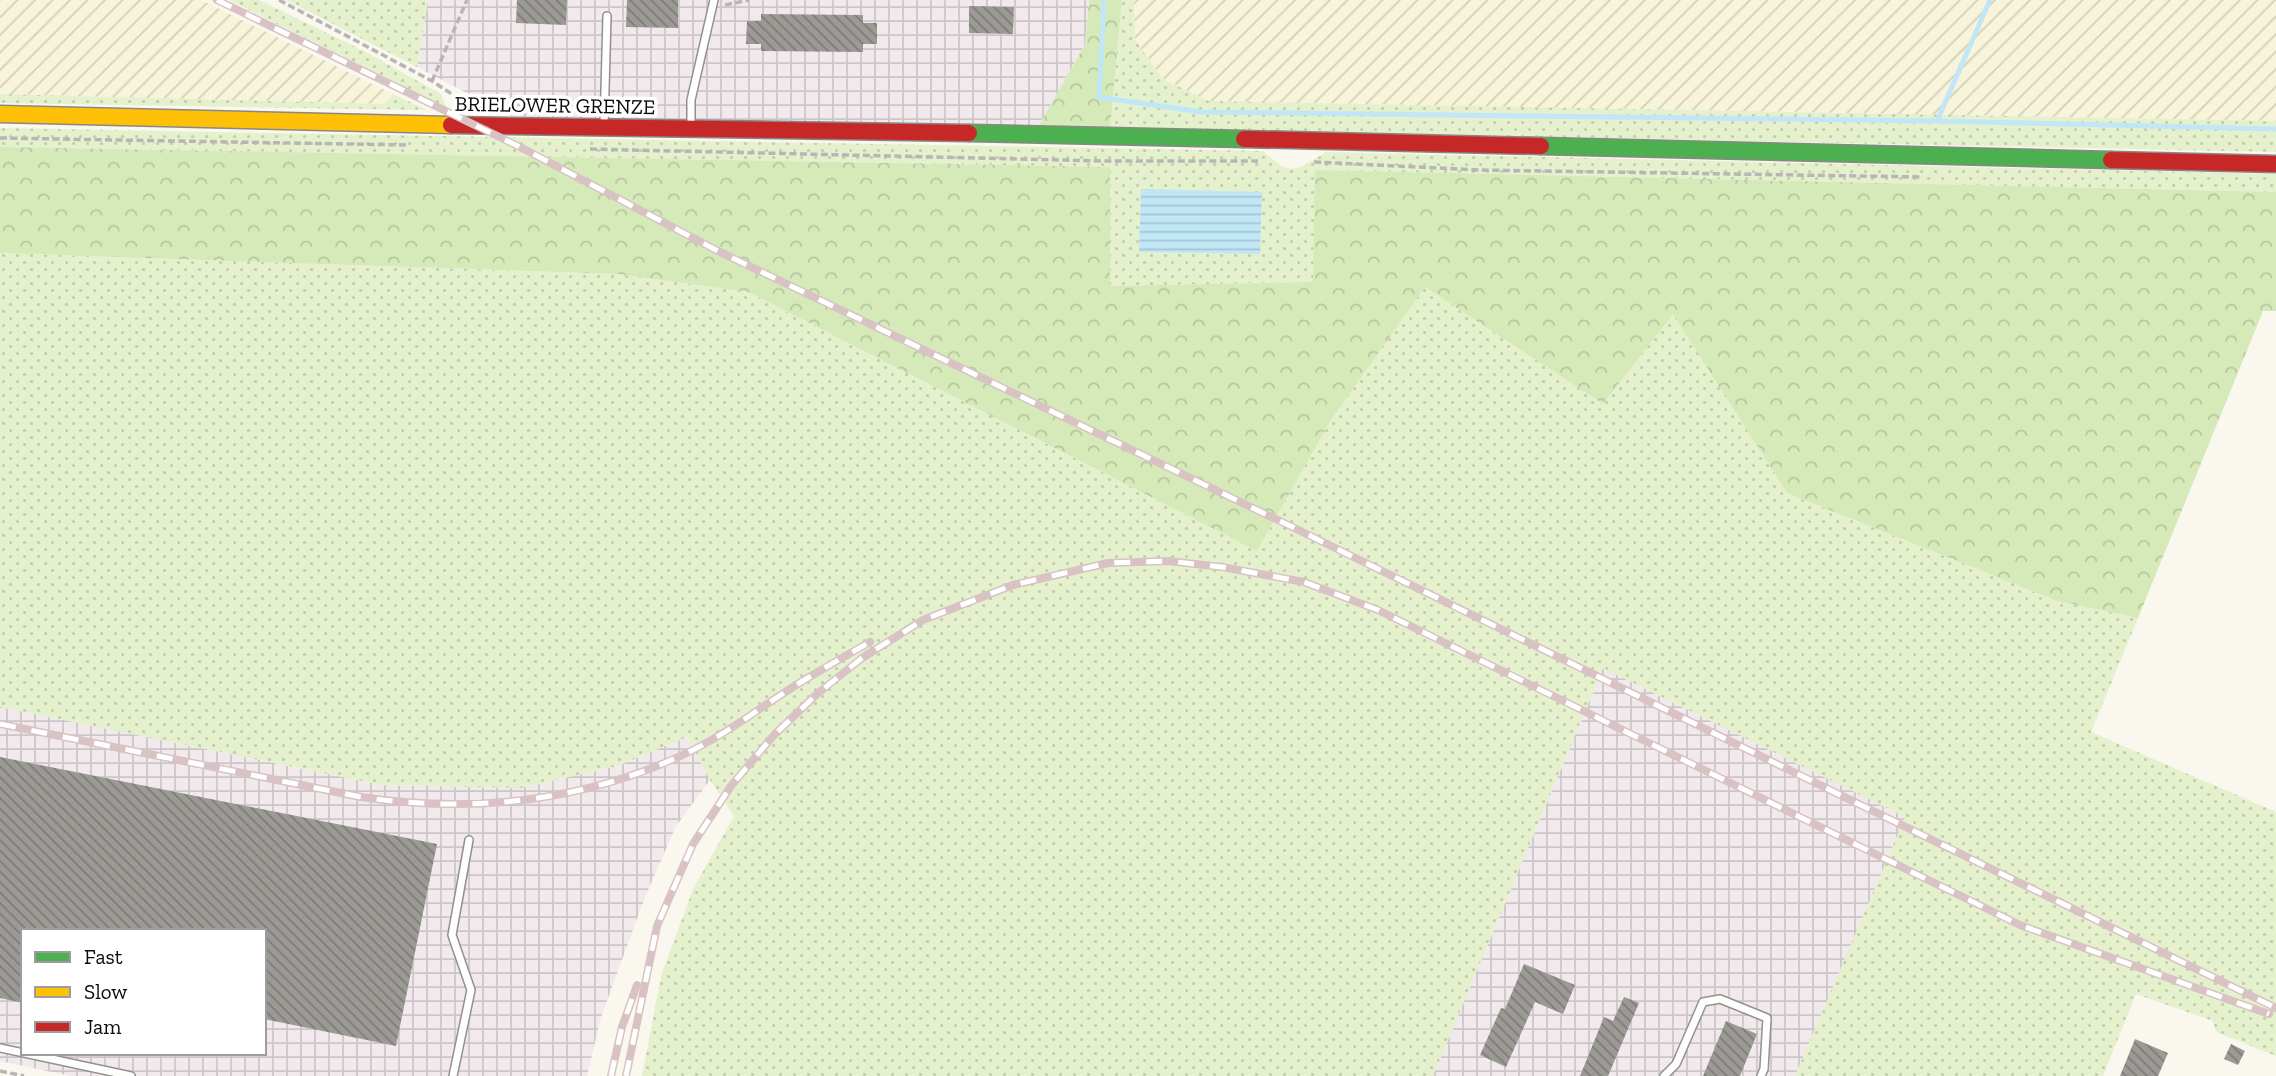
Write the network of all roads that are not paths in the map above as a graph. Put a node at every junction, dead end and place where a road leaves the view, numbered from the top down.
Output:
1 (713, 4) edge
2 (607, 16) dead end
3 (0, 114) edge
4 (604, 127) junction
5 (691, 129) junction
6 (2276, 164) edge
7 (469, 840) dead end
8 (0, 1048) edge
9 (21, 1052) edge
10 (33, 1055) edge
11 (131, 1076) edge
12 (453, 1076) edge
13 (1664, 1076) edge
14 (1761, 1076) edge

1 - 5 lane
2 - 4 lane
3 - 4 main road, BRIELOWER GRENZE
4 - 5 main road, BRIELOWER GRENZE
5 - 6 main road, BRIELOWER GRENZE
7 - 12 lane
8 - 9 lane
10 - 11 lane
13 - 14 lane

